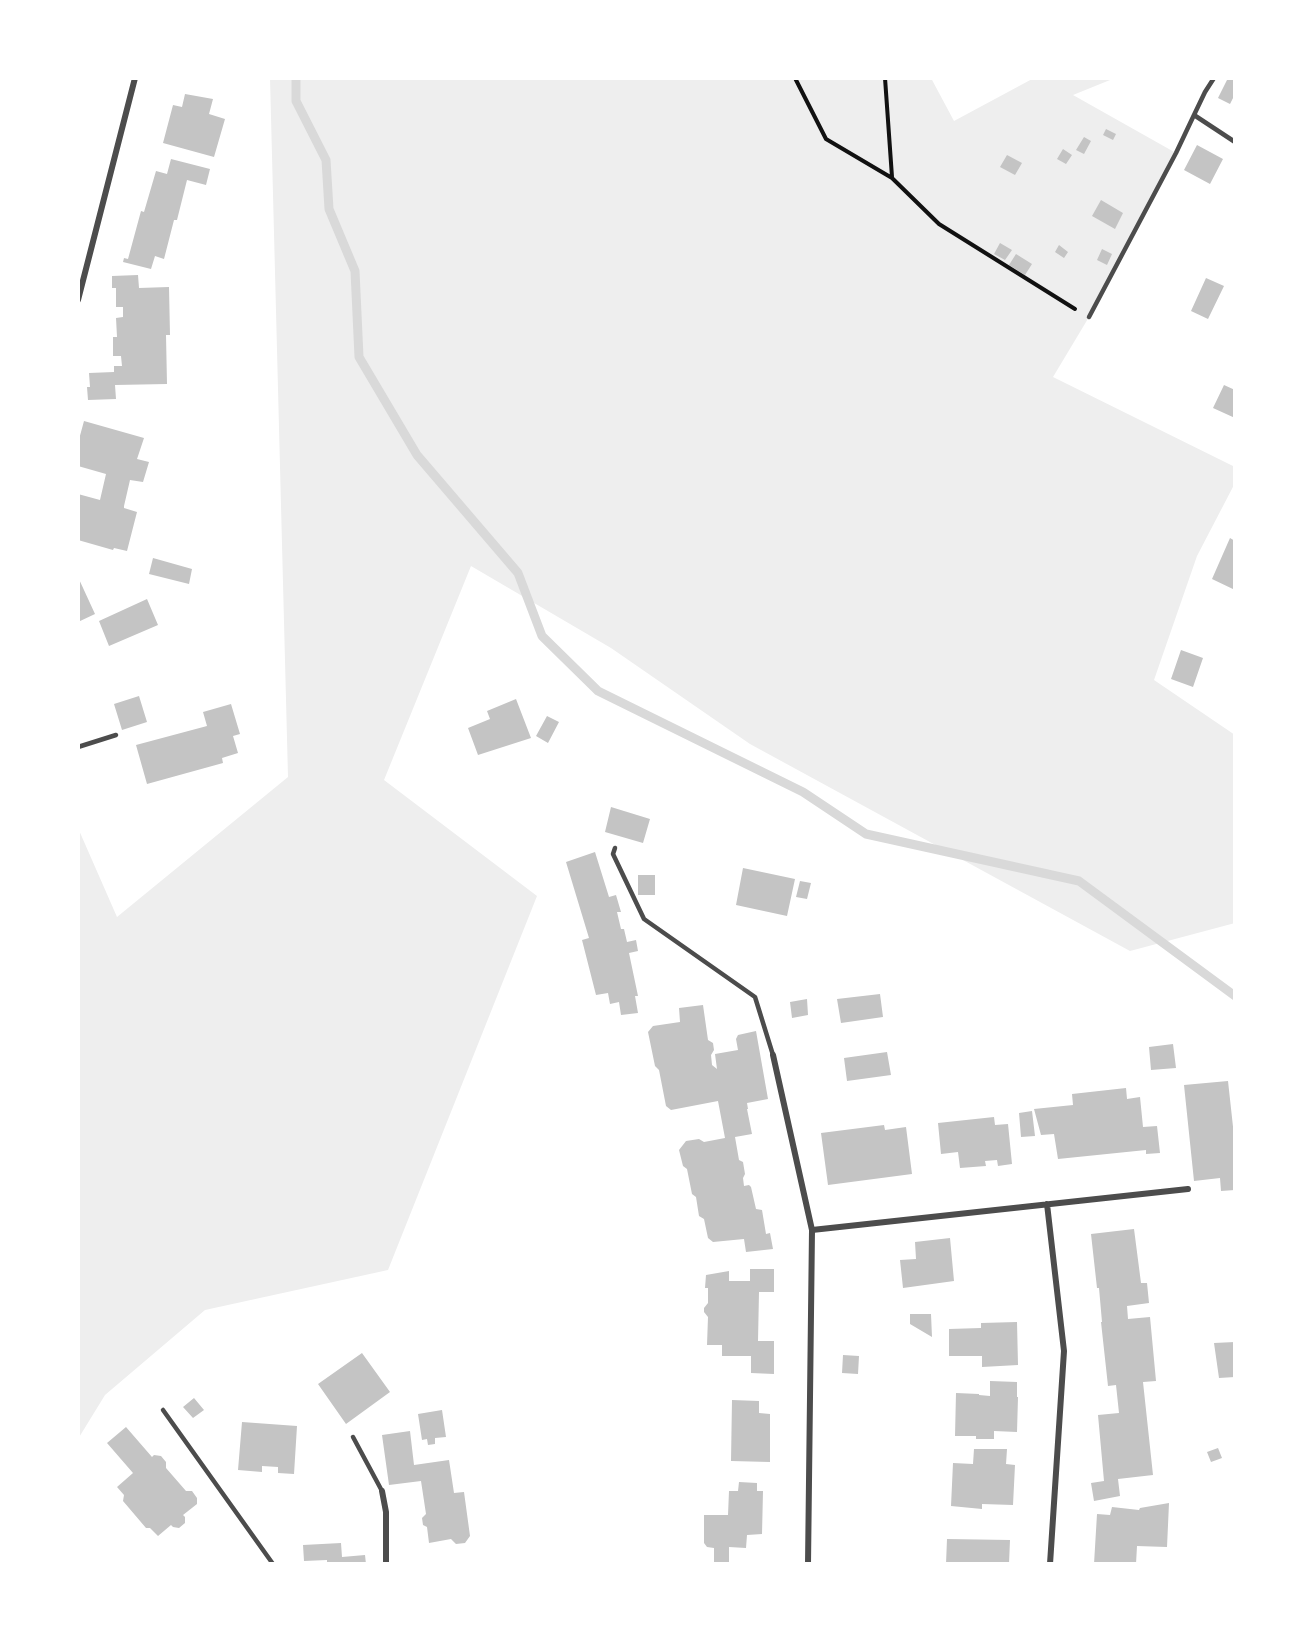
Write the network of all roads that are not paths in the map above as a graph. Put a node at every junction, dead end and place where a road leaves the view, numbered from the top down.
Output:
1 (135, 78) edge
2 (1214, 78) edge
3 (1194, 115) junction
4 (1235, 142) edge
5 (78, 300) edge
6 (1089, 317) road end
7 (116, 735) dead end
8 (78, 747) edge
9 (615, 848) dead end
10 (773, 1055) joint
11 (1188, 1189) dead end
12 (1047, 1204) junction
13 (812, 1230) junction
14 (163, 1410) dead end
15 (353, 1437) dead end
16 (382, 1491) joint
17 (273, 1564) edge
18 (386, 1564) edge
19 (808, 1564) edge
20 (1050, 1564) edge

1 - 5 street
2 - 3 lane
3 - 4 lane
3 - 6 lane
7 - 8 lane
9 - 10 lane
10 - 13 street
11 - 12 street
12 - 13 street
12 - 20 street
13 - 19 street
14 - 17 lane
15 - 16 lane
16 - 18 street

